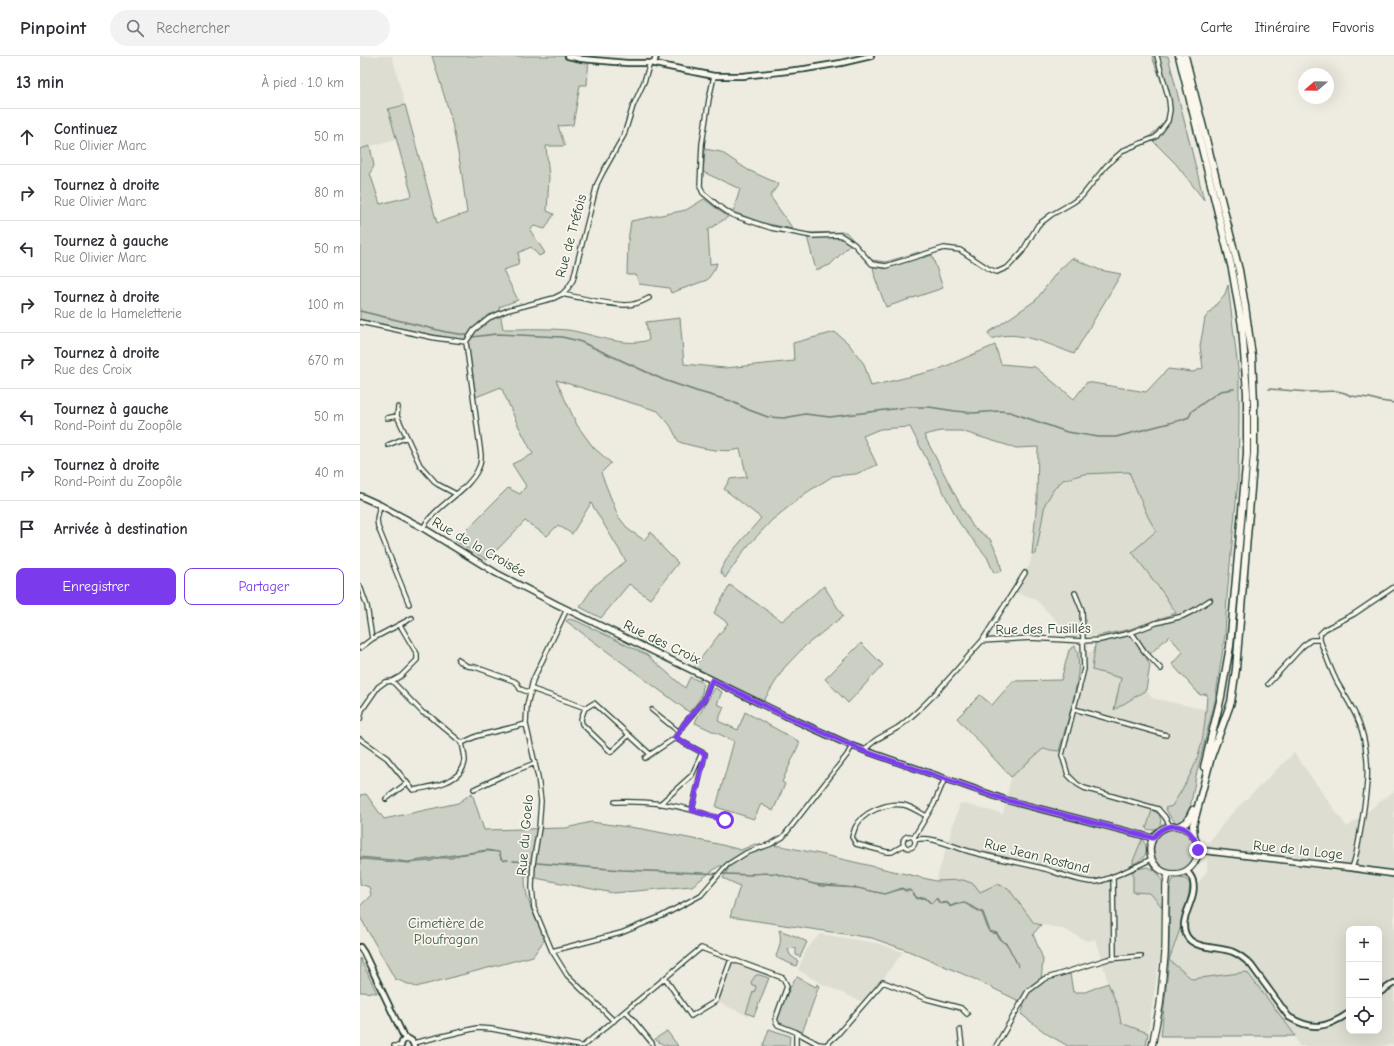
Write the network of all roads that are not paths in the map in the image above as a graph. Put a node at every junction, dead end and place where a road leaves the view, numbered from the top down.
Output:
1 (568, 56) edge
2 (656, 56) edge
3 (871, 56) edge
4 (1157, 56) edge
5 (1179, 56) edge
6 (1186, 56) edge
7 (652, 64) junction
8 (714, 76) junction
9 (562, 294) junction
10 (649, 298) dead end
11 (360, 322) edge
12 (466, 342) junction
13 (398, 407) dead end
14 (397, 416) junction
15 (387, 418) dead end
16 (407, 437) junction
17 (388, 445) dead end
18 (456, 494) junction
19 (360, 496) edge
20 (380, 505) junction
21 (423, 528) junction
22 (1025, 573) dead end
23 (360, 586) edge
24 (1394, 587) edge
25 (1075, 593) dead end
26 (1210, 600) dead end
27 (409, 604) dead end
28 (567, 609) junction
29 (412, 618) dead end
30 (400, 625) junction
31 (1130, 633) junction
32 (372, 639) junction
33 (1320, 640) junction
34 (982, 641) junction
35 (1083, 641) junction
36 (360, 648) edge
37 (458, 660) dead end
38 (1161, 669) dead end
39 (712, 680) junction
40 (392, 681) junction
41 (1268, 684) dead end
42 (531, 691) junction
43 (584, 708) junction
44 (1074, 709) junction
45 (652, 710) dead end
46 (360, 719) edge
47 (526, 724) junction
48 (679, 732) junction
49 (629, 735) junction
50 (1166, 736) dead end
51 (675, 738) junction
52 (360, 739) edge
53 (462, 742) junction
54 (852, 746) junction
55 (864, 751) junction
56 (650, 754) junction
57 (703, 754) junction
58 (645, 758) dead end
59 (535, 763) junction
60 (692, 775) junction
61 (699, 777) junction
62 (945, 778) junction
63 (407, 783) junction
64 (474, 789) dead end
65 (386, 799) dead end
66 (615, 802) dead end
67 (660, 804) junction
68 (692, 810) junction
69 (926, 816) junction
70 (725, 820) dead end
71 (1170, 826) junction
72 (1179, 826) junction
73 (1194, 836) junction
74 (914, 838) junction
75 (1153, 838) junction
76 (904, 845) junction
77 (1198, 850) junction
78 (1151, 859) junction
79 (1352, 868) junction
80 (1187, 871) junction
81 (1168, 874) junction
82 (1394, 874) edge
83 (1113, 876) junction
84 (360, 947) edge
85 (552, 951) junction
86 (1141, 956) dead end
87 (1114, 958) junction
88 (731, 959) junction
89 (666, 978) junction
90 (1394, 983) edge
91 (1382, 991) edge
92 (626, 1011) junction
93 (966, 1014) dead end
94 (1346, 1015) edge
95 (614, 1021) junction
96 (960, 1030) dead end
97 (796, 1032) junction
98 (405, 1039) junction
99 (413, 1044) edge
100 (394, 1046) edge
101 (401, 1046) edge
102 (580, 1046) edge
103 (583, 1046) edge
104 (653, 1046) edge
105 (796, 1046) edge
106 (962, 1046) edge
107 (996, 1046) edge
108 (1152, 1046) edge

1 - 7 street
2 - 7 street
3 - 8 street
4 - 8 street
5 - 72 highway
6 - 73 highway
7 - 8 street
7 - 9 street, Rue de Tréfois
9 - 10 street
9 - 12 street, Rue de Tréfois
11 - 12 street
12 - 18 street
13 - 14 street
14 - 15 street
14 - 16 street
16 - 17 street
16 - 18 street
18 - 21 street
19 - 20 main road, Rue de la Croisée
20 - 21 main road, Rue de la Croisée
20 - 27 street
21 - 28 main road, Rue de la Croisée
22 - 34 street
23 - 32 street
24 - 33 street
25 - 35 street
26 - 31 street, Rue des Fusillés
28 - 39 main road, Rue des Croix
28 - 42 street, Rue du Goelo
29 - 30 street
30 - 32 street
30 - 40 street
31 - 35 street, Rue des Fusillés
31 - 38 street
32 - 36 street
33 - 41 street
33 - 79 street
34 - 35 street, Rue des Fusillés
34 - 55 street, Rue des Fusillés
35 - 44 street
37 - 42 street
39 - 48 street
39 - 54 main road, Rue des Croix
40 - 46 street
40 - 53 street
42 - 43 street
42 - 47 street, Rue du Goelo
43 - 49 street
43 - 49 street
44 - 50 street
44 - 71 street
45 - 48 street
47 - 53 street
47 - 59 street, Rue du Goelo
48 - 51 street
49 - 56 street
51 - 56 street
51 - 57 street
52 - 63 street
53 - 63 street
54 - 55 main road, Rue des Croix
54 - 85 street
55 - 62 main road, Rue des Croix
56 - 58 street
57 - 60 street
57 - 61 street
59 - 64 street
59 - 85 street, Rue du Goelo
60 - 61 street
60 - 67 street
61 - 68 street
62 - 69 street
62 - 75 main road, Rue des Croix
63 - 65 street
66 - 67 street
67 - 68 street
68 - 70 street
69 - 74 street
69 - 76 street
71 - 72 main road
71 - 75 main road
72 - 73 main road
73 - 77 main road
74 - 76 street
74 - 76 street
74 - 83 street, Rue Jean Rostand
75 - 78 main road
77 - 79 main road, Rue de la Loge
77 - 80 main road
78 - 81 main road
78 - 83 street, Rue Jean Rostand
79 - 82 main road, Rue de la Loge
80 - 81 main road
80 - 94 street
81 - 108 main road
83 - 87 street
84 - 98 street
85 - 95 street, Rue du Goelo
86 - 87 street
87 - 107 street
88 - 89 street
88 - 89 street
88 - 97 street
89 - 92 street
90 - 91 street
92 - 95 street
92 - 104 street
93 - 97 street
95 - 103 street
96 - 106 street
97 - 105 street
98 - 99 street
98 - 101 street
99 - 102 street
100 - 101 street

